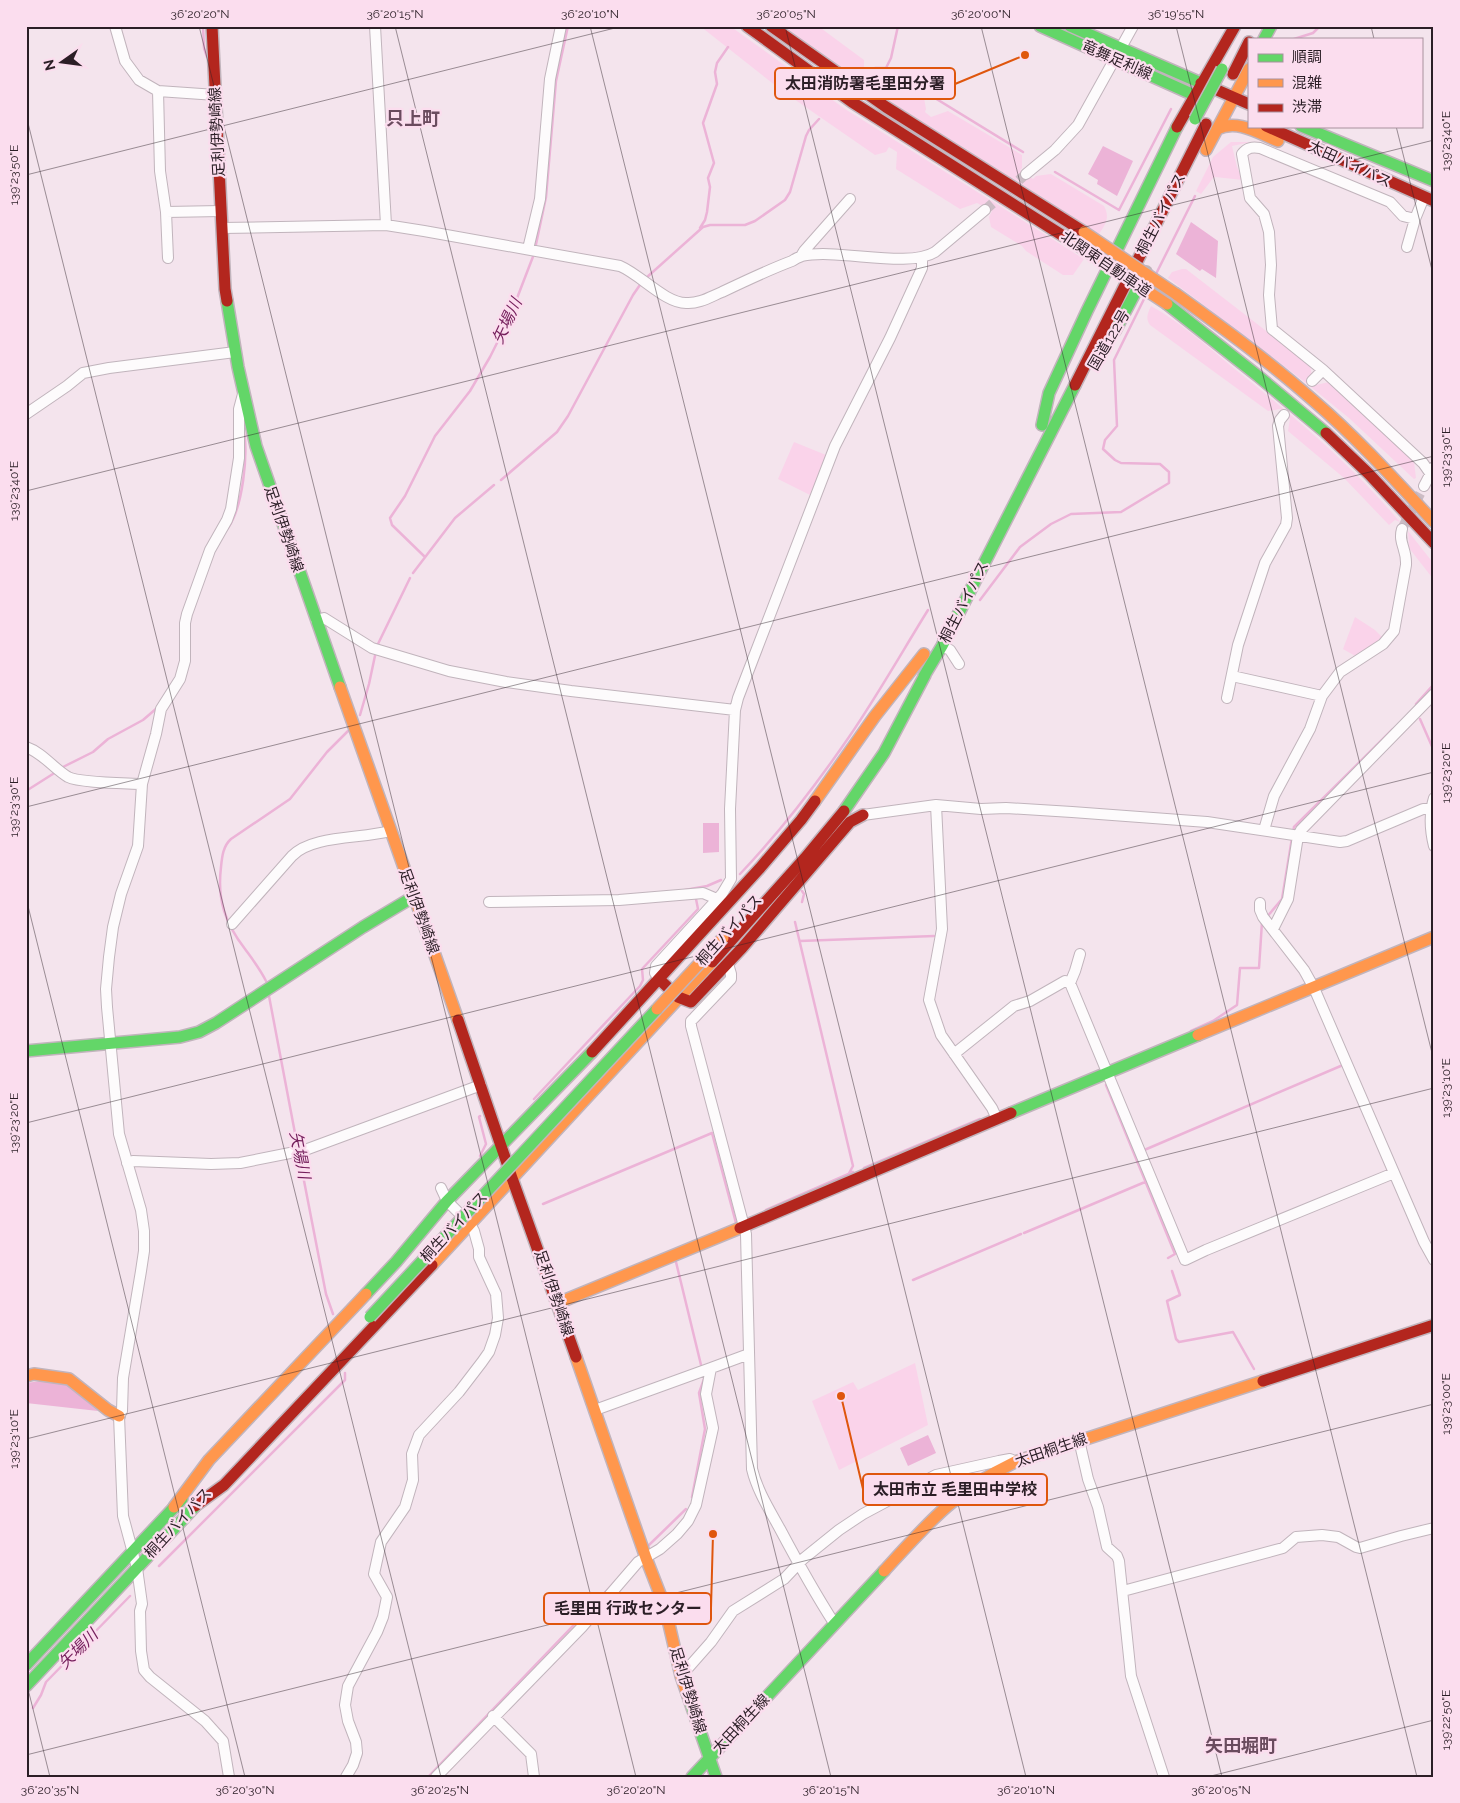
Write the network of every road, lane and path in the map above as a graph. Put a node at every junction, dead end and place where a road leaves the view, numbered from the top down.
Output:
1 (114, 26) edge
2 (212, 26) edge
3 (375, 26) edge
4 (561, 26) edge
5 (747, 26) edge
6 (771, 26) edge
7 (1040, 26) edge
8 (1070, 26) edge
9 (1133, 26) edge
10 (1235, 26) edge
11 (1271, 26) edge
12 (1249, 35) edge
13 (1265, 38) edge
14 (1121, 48) junction
15 (1115, 60) junction
16 (1227, 71) junction
17 (1248, 71) edge
18 (1201, 83) junction
19 (158, 91) junction
20 (216, 95) junction
21 (1194, 95) junction
22 (1234, 98) junction
23 (1219, 99) dead end
24 (1248, 104) edge
25 (1228, 110) junction
26 (1248, 119) edge
27 (1270, 128) edge
28 (1306, 128) edge
29 (1218, 129) junction
30 (1200, 163) dead end
31 (1026, 174) tunnel mouth
32 (1372, 175) junction
33 (1434, 181) edge
34 (850, 199) dead end
35 (1429, 199) edge
36 (985, 210) tunnel mouth
37 (221, 211) junction
38 (166, 212) junction
39 (1415, 219) junction
40 (386, 225) junction
41 (222, 228) junction
42 (1407, 247) dead end
43 (528, 249) junction
44 (1128, 253) dead end
45 (801, 256) junction
46 (922, 257) junction
47 (168, 258) dead end
48 (1152, 258) dead end
49 (235, 352) junction
50 (1323, 370) junction
51 (1312, 382) dead end
52 (243, 393) junction
53 (1316, 403) junction
54 (26, 414) edge
55 (1284, 415) dead end
56 (1047, 429) junction
57 (1432, 470) edge
58 (1424, 486) tunnel mouth
59 (1434, 507) edge
60 (1434, 522) edge
61 (1402, 529) tunnel mouth
62 (1434, 543) edge
63 (975, 556) dead end
64 (316, 620) junction
65 (942, 646) junction
66 (959, 664) dead end
67 (924, 675) junction
68 (1232, 676) junction
69 (1434, 694) edge
70 (1322, 696) junction
71 (1227, 698) dead end
72 (735, 710) junction
73 (26, 747) edge
74 (142, 784) junction
75 (1434, 798) edge
76 (936, 805) junction
77 (1431, 809) junction
78 (863, 815) joint
79 (1264, 830) junction
80 (390, 831) junction
81 (1294, 835) junction
82 (1434, 846) edge
83 (413, 897) junction
84 (717, 899) junction
85 (489, 902) dead end
86 (1260, 903) dead end
87 (232, 924) dead end
88 (1268, 924) junction
89 (719, 934) junction
90 (1434, 937) edge
91 (1080, 954) dead end
92 (728, 964) junction
93 (659, 978) junction
94 (1070, 982) junction
95 (1314, 988) junction
96 (680, 998) junction
97 (110, 1043) junction
98 (26, 1051) edge
99 (954, 1054) junction
100 (1107, 1073) junction
101 (480, 1085) junction
102 (998, 1119) junction
103 (501, 1145) junction
104 (127, 1163) junction
105 (1394, 1172) junction
106 (512, 1178) junction
107 (441, 1188) dead end
108 (447, 1201) junction
109 (742, 1222) junction
110 (470, 1224) junction
111 (1434, 1260) edge
112 (558, 1303) junction
113 (366, 1313) junction
114 (1434, 1325) edge
115 (749, 1354) junction
116 (705, 1370) junction
117 (26, 1376) edge
118 (595, 1410) junction
119 (119, 1416) junction
120 (1079, 1440) junction
121 (1015, 1462) junction
122 (195, 1506) junction
123 (174, 1507) junction
124 (1434, 1528) edge
125 (132, 1551) junction
126 (646, 1558) junction
127 (798, 1565) junction
128 (137, 1568) junction
129 (1123, 1592) junction
130 (834, 1623) junction
131 (26, 1665) edge
132 (681, 1676) junction
133 (26, 1686) edge
134 (494, 1716) junction
135 (709, 1758) junction
136 (229, 1777) edge
137 (346, 1777) edge
138 (436, 1777) edge
139 (534, 1777) edge
140 (692, 1777) edge
141 (716, 1777) edge
142 (1164, 1777) edge

1 - 19 street
2 - 20 main road, 足利伊勢崎線
3 - 40 street
4 - 43 street
5 - 62 main road, 北関東自動車道, bridge
6 - 53 main road, 北関東自動車道, bridge
7 - 15 main road, 竜舞足利線
8 - 14 main road, 竜舞足利線
9 - 14 street
10 - 18 main road
11 - 13 main road
12 - 16 main road, 桐生バイパス
12 - 16 main road, 桐生バイパス
14 - 15 street
14 - 18 main road, 竜舞足利線
15 - 21 main road, 竜舞足利線
15 - 31 street
16 - 23 main road, 桐生バイパス
16 - 56 main road, 桐生バイパス, bridge
17 - 22 main road
18 - 21 main road
18 - 22 main road
19 - 20 street
19 - 38 street
20 - 37 main road, 足利伊勢崎線
21 - 25 main road
21 - 56 main road
22 - 24 main road
22 - 25 main road
25 - 26 main road
25 - 29 main road
27 - 32 main road, 太田バイパス
28 - 33 main road, 太田バイパス
29 - 30 main road
29 - 32 main road
32 - 35 main road, 太田バイパス
34 - 45 street
35 - 39 street
36 - 46 street
37 - 38 street
37 - 41 main road, 足利伊勢崎線
38 - 47 street
39 - 42 street
39 - 50 street
40 - 41 street
40 - 43 street
41 - 49 main road, 足利伊勢崎線
43 - 45 street
44 - 56 main road, 桐生バイパス
45 - 46 street
46 - 72 street
48 - 56 main road, 国道122号
49 - 52 main road, 足利伊勢崎線
49 - 54 street
50 - 51 street
50 - 57 street
52 - 64 main road, 足利伊勢崎線
52 - 74 street
53 - 59 main road
53 - 60 main road, 北関東自動車道
55 - 68 street
56 - 63 main road, 桐生バイパス
56 - 65 main road, 桐生バイパス
57 - 58 street
61 - 70 street
64 - 72 street
64 - 80 main road, 足利伊勢崎線
65 - 66 street
65 - 67 main road, 桐生バイパス
67 - 89 main road, 桐生バイパス
67 - 96 main road
68 - 70 street
68 - 71 street
69 - 81 street
70 - 79 street
72 - 84 street
73 - 74 street
74 - 97 street
75 - 77 street
76 - 78 street
76 - 79 street
76 - 99 street
77 - 81 street
77 - 82 street
78 - 92 main road
79 - 81 street
80 - 83 main road, 足利伊勢崎線
80 - 87 street
81 - 88 street
83 - 97 main road
83 - 101 main road, 足利伊勢崎線
84 - 85 street
84 - 93 street
86 - 88 street
88 - 95 street
89 - 93 main road, 桐生バイパス
89 - 113 main road, 桐生バイパス
90 - 95 main road
91 - 94 street
92 - 96 main road
92 - 109 street
93 - 96 main road
93 - 103 main road
94 - 99 street
94 - 100 street
95 - 100 main road
95 - 105 street
96 - 106 main road
97 - 98 main road
97 - 104 street
99 - 102 street
100 - 102 main road
100 - 105 street
101 - 103 main road, 足利伊勢崎線
101 - 104 street
102 - 109 main road
103 - 106 main road, 足利伊勢崎線
103 - 108 main road
104 - 119 street
105 - 111 street
106 - 110 main road
106 - 112 main road, 足利伊勢崎線
107 - 108 street
108 - 110 street
108 - 123 main road
109 - 112 main road
109 - 115 street
110 - 122 main road
110 - 137 street
112 - 118 main road, 足利伊勢崎線
113 - 122 main road, 桐生バイパス
113 - 123 main road, 桐生バイパス
114 - 120 main road, 太田桐生線
115 - 116 street
115 - 127 street
116 - 118 street
116 - 126 street
117 - 119 main road
118 - 126 main road, 足利伊勢崎線
119 - 125 street
120 - 121 main road, 太田桐生線
120 - 129 street
121 - 127 street
121 - 130 main road, 太田桐生線
122 - 128 main road, 桐生バイパス
123 - 125 main road, 桐生バイパス
124 - 129 street
125 - 128 street
125 - 131 main road, 桐生バイパス
126 - 132 main road, 足利伊勢崎線
126 - 134 street
127 - 130 street
127 - 132 street
128 - 133 main road, 桐生バイパス
128 - 136 street
129 - 142 street
130 - 135 main road, 太田桐生線
132 - 135 main road, 足利伊勢崎線
134 - 138 street
134 - 139 street
135 - 140 main road, 太田桐生線
135 - 141 main road, 足利伊勢崎線

